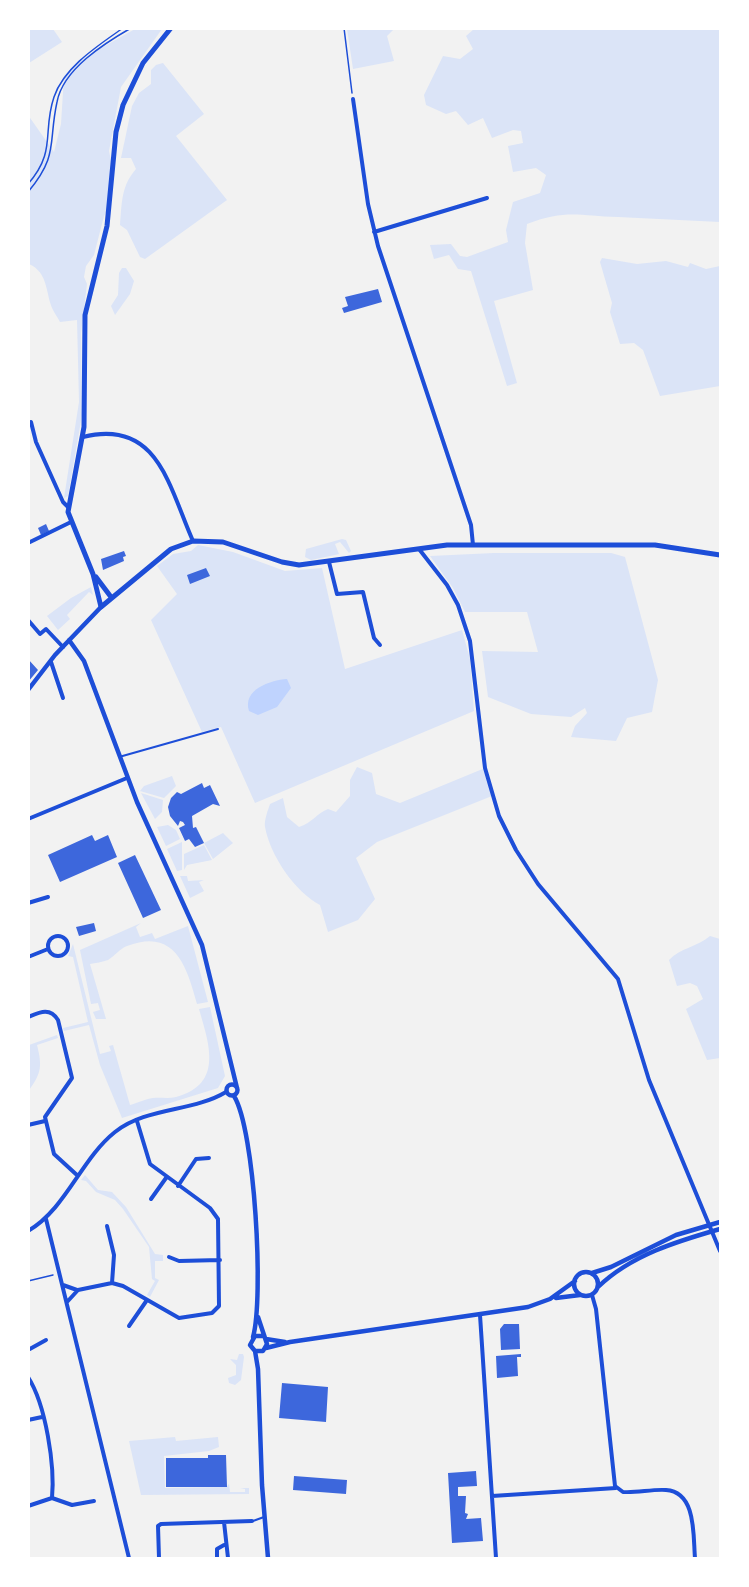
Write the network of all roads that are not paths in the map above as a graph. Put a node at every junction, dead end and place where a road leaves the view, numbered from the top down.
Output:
1 (171, 28) edge
2 (353, 99) road end
3 (487, 198) dead end
4 (374, 232) junction
5 (31, 422) dead end
6 (82, 437) junction
7 (68, 507) junction
8 (71, 522) junction
9 (193, 541) junction
10 (28, 543) edge
11 (472, 545) junction
12 (418, 548) junction
13 (720, 555) edge
14 (329, 562) junction
15 (93, 574) junction
16 (111, 597) junction
17 (101, 607) junction
18 (28, 620) edge
19 (69, 640) junction
20 (380, 645) dead end
21 (63, 647) junction
22 (51, 662) junction
23 (28, 690) edge
24 (63, 698) dead end
25 (218, 729) dead end
26 (118, 758) junction
27 (127, 778) junction
28 (28, 819) edge
29 (48, 897) dead end
30 (28, 903) edge
31 (48, 949) junction
32 (28, 957) edge
33 (28, 1017) edge
34 (232, 1070) junction
35 (237, 1088) junction
36 (227, 1089) junction
37 (234, 1096) junction
38 (45, 1121) junction
39 (136, 1121) junction
40 (28, 1125) edge
41 (209, 1158) dead end
42 (78, 1176) junction
43 (166, 1178) junction
44 (177, 1186) junction
45 (151, 1199) dead end
46 (46, 1220) junction
47 (720, 1222) edge
48 (709, 1225) junction
49 (107, 1226) dead end
50 (720, 1229) edge
51 (28, 1231) edge
52 (713, 1231) junction
53 (720, 1251) edge
54 (169, 1257) dead end
55 (220, 1260) junction
56 (592, 1274) junction
57 (575, 1281) junction
58 (112, 1283) junction
59 (63, 1285) junction
60 (598, 1287) junction
61 (78, 1290) junction
62 (580, 1294) junction
63 (592, 1295) junction
64 (550, 1299) junction
65 (147, 1300) junction
66 (67, 1302) junction
67 (257, 1311) junction
68 (480, 1315) junction
69 (129, 1326) dead end
70 (253, 1337) junction
71 (264, 1338) junction
72 (46, 1340) dead end
73 (290, 1342) junction
74 (28, 1350) edge
75 (264, 1350) junction
76 (255, 1351) junction
77 (258, 1369) junction
78 (28, 1377) edge
79 (42, 1417) junction
80 (28, 1420) edge
81 (617, 1488) junction
82 (492, 1496) junction
83 (52, 1498) junction
84 (94, 1501) dead end
85 (28, 1506) edge
86 (264, 1517) junction
87 (252, 1521) joint
88 (224, 1522) junction
89 (224, 1545) junction
90 (129, 1558) edge
91 (159, 1558) edge
92 (217, 1558) edge
93 (228, 1558) edge
94 (268, 1558) edge
95 (496, 1558) edge
96 (695, 1558) edge

1 - 6 main road
2 - 4 street
3 - 4 street
4 - 11 street
5 - 7 street
6 - 7 main road
6 - 9 street
7 - 8 main road
8 - 10 street
8 - 15 main road
9 - 14 main road
9 - 16 main road
11 - 12 main road
11 - 13 main road
12 - 14 main road
12 - 48 street
14 - 20 street
15 - 16 main road
15 - 17 main road
16 - 17 main road
17 - 19 street
18 - 21 street
19 - 21 street
19 - 26 street
21 - 22 street
22 - 23 street
22 - 24 street
25 - 26 lane
26 - 27 street
27 - 28 street
27 - 34 street
29 - 30 street
31 - 31 street
31 - 32 street
33 - 38 street
34 - 35 street
34 - 36 street
35 - 36 street
35 - 37 street
36 - 37 street
36 - 39 street
37 - 67 street
38 - 40 street
38 - 42 street
39 - 42 street
39 - 43 street
41 - 44 street
42 - 46 street
43 - 44 street
43 - 45 street
44 - 55 street
46 - 51 street
46 - 59 street
47 - 48 street
48 - 52 street
48 - 56 street
49 - 58 street
50 - 52 street
52 - 53 street
52 - 60 street
54 - 55 street
55 - 65 street
56 - 57 street
56 - 60 street
57 - 62 street
57 - 64 street
58 - 61 street
58 - 65 street
59 - 61 street
59 - 66 street
60 - 63 street
61 - 66 street
62 - 63 street
62 - 64 street
63 - 81 street
64 - 68 street
65 - 69 street
66 - 90 street
67 - 70 street
67 - 71 street
68 - 73 street
68 - 82 street
70 - 71 street
70 - 76 street
71 - 73 street
71 - 75 street
72 - 74 street
73 - 75 street
75 - 76 street
75 - 77 street
76 - 77 street
77 - 86 street
78 - 79 street
79 - 80 street
79 - 83 street
81 - 82 street
81 - 96 street
82 - 95 street
83 - 84 street
83 - 85 street
86 - 87 lane
86 - 94 street
87 - 88 street
88 - 89 street
88 - 91 street
89 - 92 street
89 - 93 street

